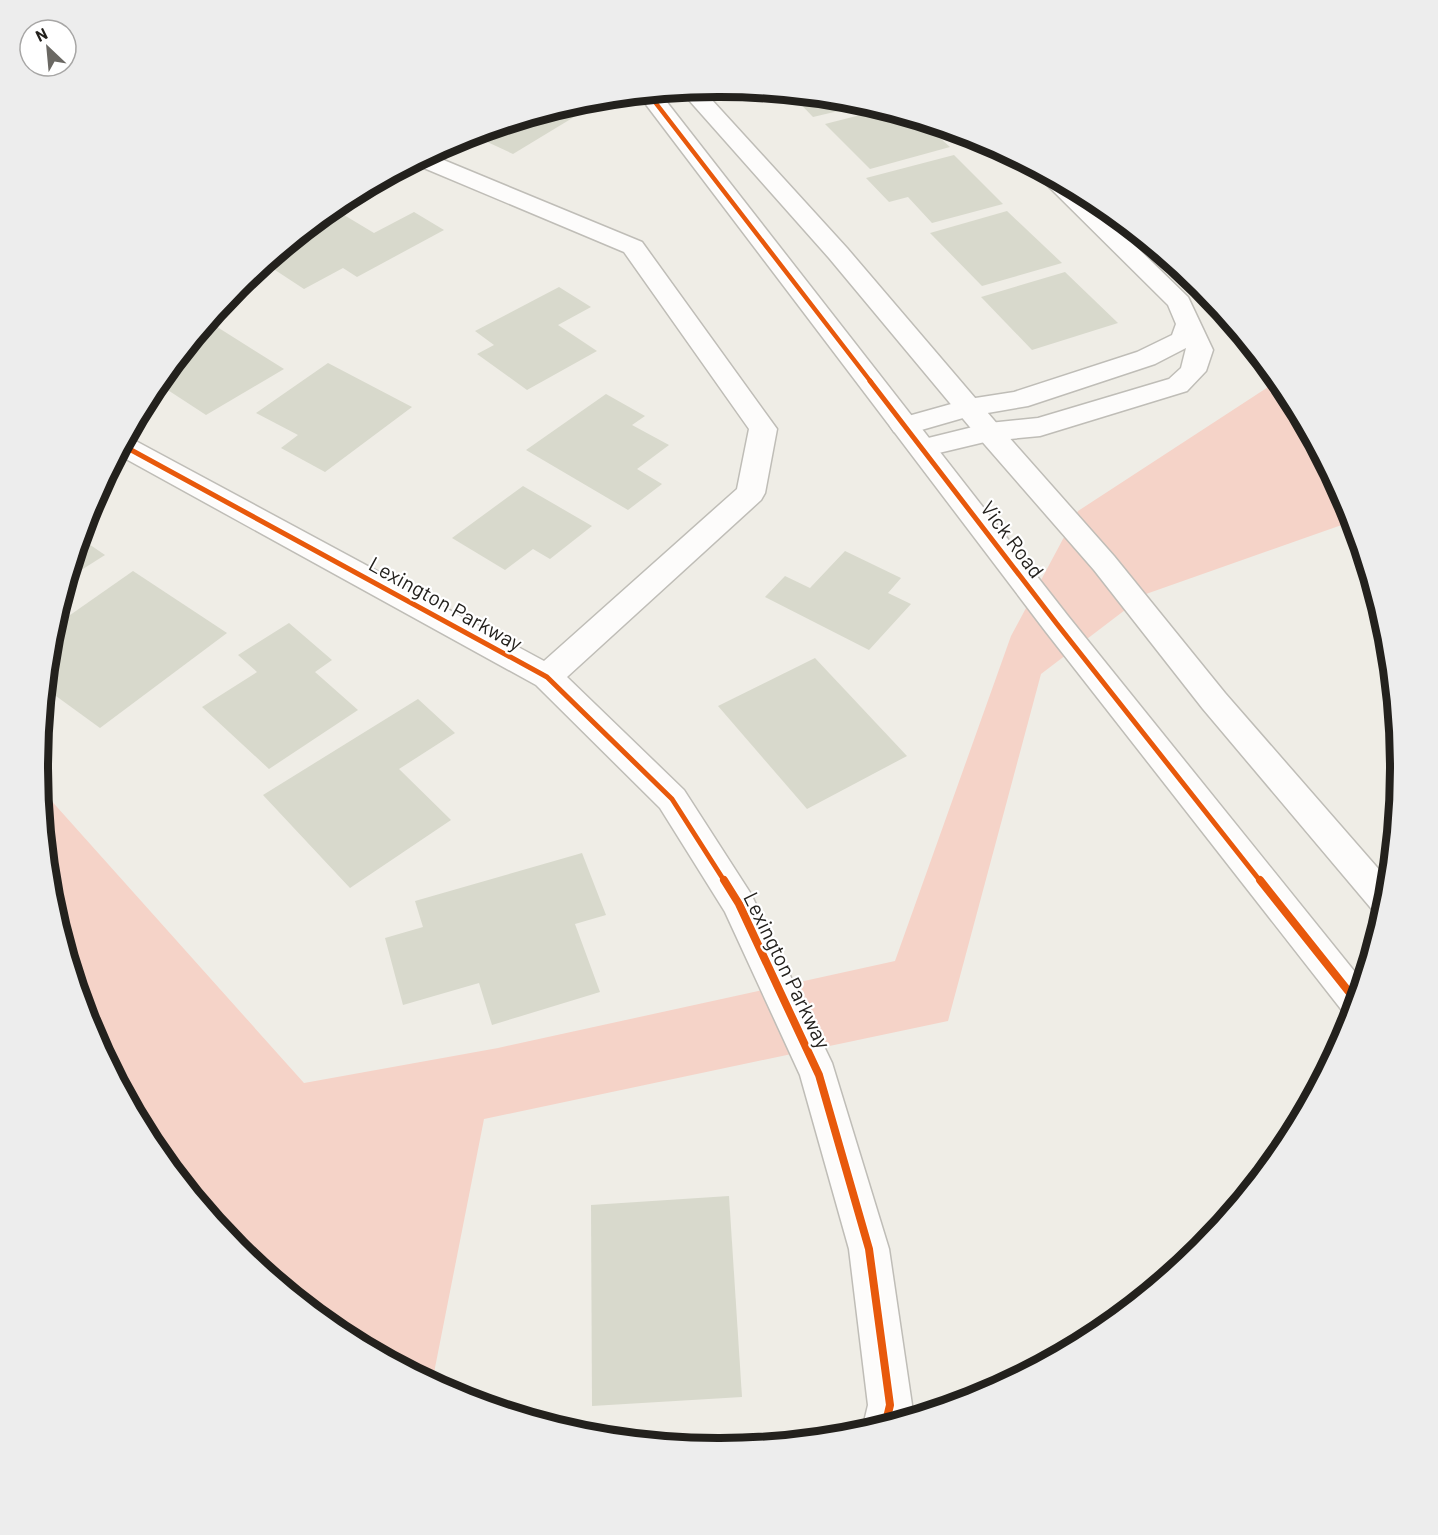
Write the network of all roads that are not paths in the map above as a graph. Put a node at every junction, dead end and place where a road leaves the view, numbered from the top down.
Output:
1 (698, 97) edge
2 (653, 100) edge
3 (430, 162) edge
4 (1074, 199) edge
5 (1189, 323) junction
6 (1128, 364) junction
7 (1156, 392) junction
8 (969, 408) junction
9 (989, 432) junction
10 (913, 437) junction
11 (129, 449) edge
12 (546, 677) junction
13 (1378, 892) edge
14 (1350, 993) edge
15 (887, 1417) edge

1 - 8 street
2 - 10 street, Vick Road
3 - 12 street
4 - 5 street
5 - 6 street
5 - 7 street
6 - 7 street
6 - 8 street
7 - 9 street
8 - 9 street
8 - 10 street
9 - 10 street
9 - 13 street
10 - 14 street, Vick Road
11 - 12 street, Lexington Parkway
12 - 15 street, Lexington Parkway

